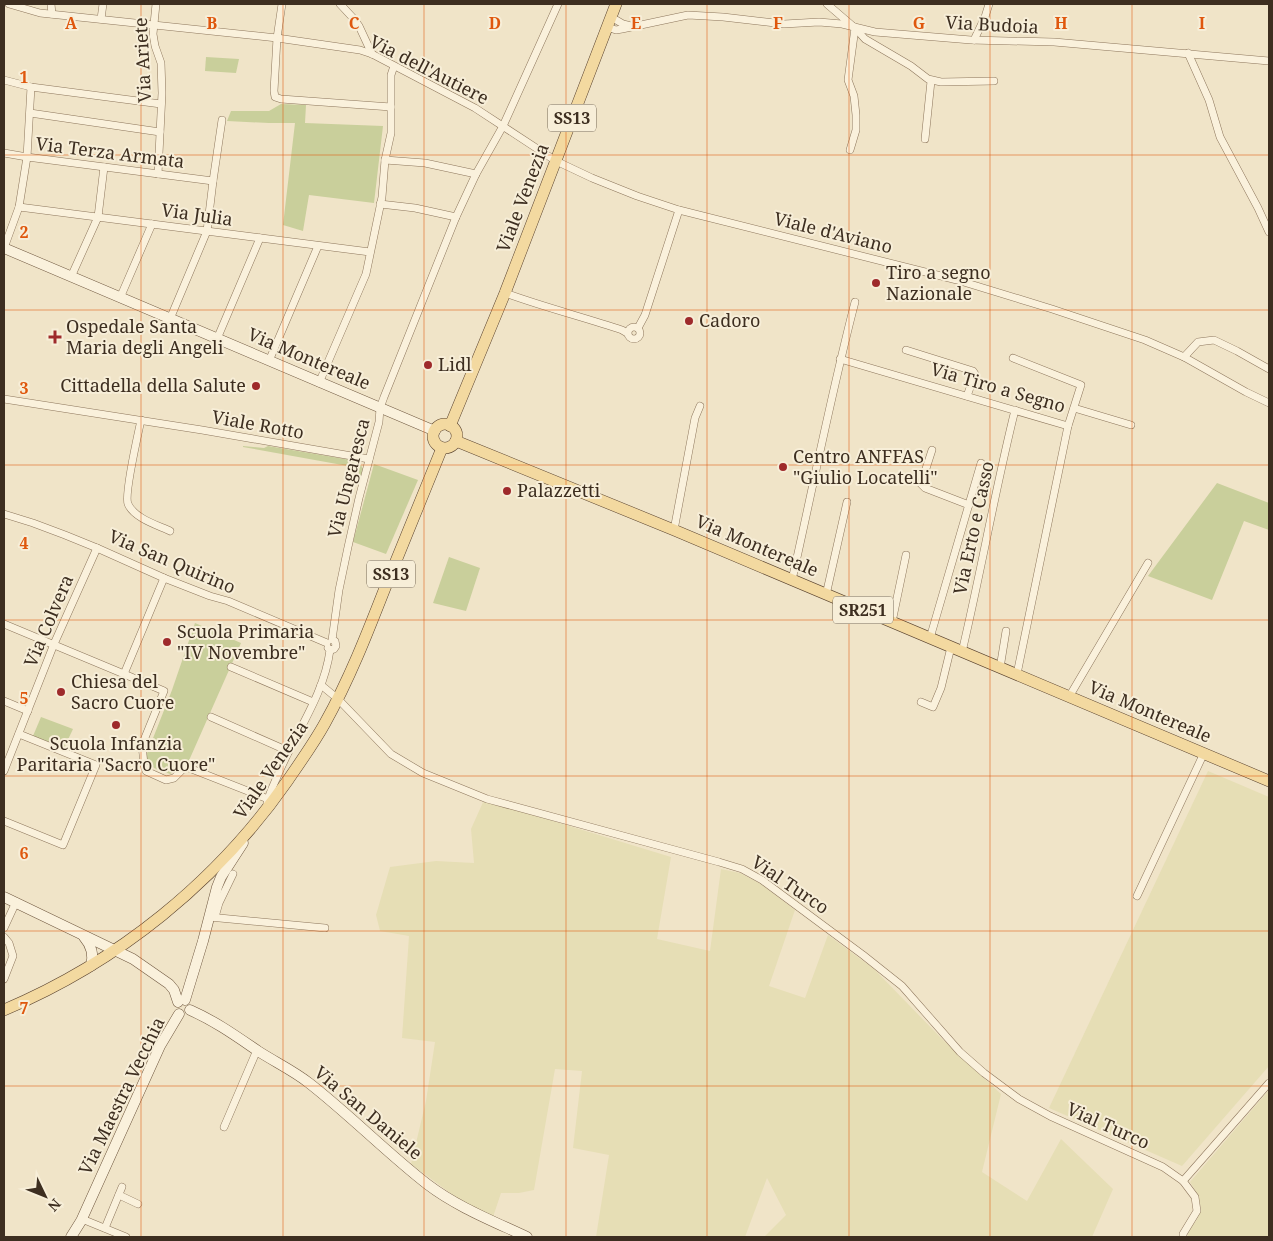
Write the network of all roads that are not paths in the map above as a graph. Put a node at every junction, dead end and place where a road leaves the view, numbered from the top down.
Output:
1 (9, 4) edge
2 (51, 4) edge
3 (103, 4) edge
4 (156, 4) edge
5 (282, 4) edge
6 (340, 4) edge
7 (558, 4) edge
8 (616, 4) edge
9 (827, 4) edge
10 (989, 4) edge
11 (52, 14) junction
12 (101, 19) junction
13 (609, 22) junction
14 (153, 24) junction
15 (631, 26) junction
16 (855, 28) junction
17 (277, 38) junction
18 (974, 40) junction
19 (1188, 53) junction
20 (372, 54) junction
21 (1269, 60) edge
22 (394, 66) junction
23 (4, 80) edge
24 (931, 81) junction
25 (994, 81) dead end
26 (31, 87) junction
27 (161, 104) junction
28 (391, 107) junction
29 (30, 113) junction
30 (222, 120) dead end
31 (502, 126) junction
32 (160, 132) junction
33 (925, 139) dead end
34 (850, 150) dead end
35 (4, 153) edge
36 (27, 157) junction
37 (385, 160) junction
38 (556, 161) junction
39 (104, 167) junction
40 (158, 174) junction
41 (476, 174) junction
42 (213, 181) junction
43 (380, 204) junction
44 (19, 208) junction
45 (680, 210) junction
46 (98, 217) junction
47 (456, 217) junction
48 (152, 224) junction
49 (208, 231) junction
50 (1269, 232) edge
51 (260, 238) junction
52 (318, 246) junction
53 (4, 248) edge
54 (370, 252) junction
55 (71, 277) junction
56 (504, 293) junction
57 (120, 298) junction
58 (855, 302) dead end
59 (170, 319) junction
60 (218, 339) junction
61 (906, 350) dead end
62 (1184, 357) junction
63 (840, 358) junction
64 (1013, 358) dead end
65 (269, 361) junction
66 (1269, 369) edge
67 (319, 383) junction
68 (967, 396) junction
69 (4, 399) edge
70 (1269, 403) edge
71 (700, 406) dead end
72 (380, 408) junction
73 (1074, 408) junction
74 (1015, 410) junction
75 (141, 420) junction
76 (1131, 424) dead end
77 (450, 426) junction
78 (1068, 426) junction
79 (435, 431) junction
80 (456, 441) junction
81 (442, 448) junction
82 (932, 450) dead end
83 (369, 459) junction
84 (981, 463) dead end
85 (847, 502) dead end
86 (968, 505) junction
87 (4, 514) edge
88 (674, 530) junction
89 (170, 531) dead end
90 (97, 548) junction
91 (906, 555) dead end
92 (1148, 563) dead end
93 (164, 578) junction
94 (792, 580) junction
95 (826, 595) junction
96 (892, 622) junction
97 (4, 624) edge
98 (1006, 631) dead end
99 (930, 638) junction
100 (54, 644) junction
101 (330, 644) junction
102 (957, 650) junction
103 (231, 667) dead end
104 (1000, 668) junction
105 (124, 674) junction
106 (1017, 674) junction
107 (321, 685) junction
108 (1069, 697) junction
109 (338, 699) junction
110 (4, 701) edge
111 (313, 702) junction
112 (921, 702) dead end
113 (28, 711) junction
114 (211, 717) dead end
115 (18, 734) junction
116 (288, 751) junction
117 (1204, 753) junction
118 (4, 771) edge
119 (1269, 781) edge
120 (268, 803) junction
121 (4, 822) edge
122 (256, 824) junction
123 (233, 874) dead end
124 (1137, 896) dead end
125 (4, 897) edge
126 (16, 902) junction
127 (212, 917) junction
128 (4, 928) edge
129 (325, 928) dead end
130 (82, 935) junction
131 (4, 937) edge
132 (114, 951) junction
133 (91, 966) junction
134 (192, 977) junction
135 (4, 979) edge
136 (166, 982) junction
137 (181, 1001) junction
138 (4, 1010) edge
139 (190, 1010) junction
140 (179, 1014) junction
141 (257, 1050) junction
142 (1269, 1083) edge
143 (224, 1127) dead end
144 (1183, 1180) junction
145 (138, 1204) dead end
146 (82, 1219) junction
147 (105, 1228) junction
148 (71, 1237) edge
149 (126, 1237) edge
150 (527, 1237) edge
151 (1183, 1237) edge

1 - 11 street, Via dell'Autiere
2 - 11 street
3 - 12 street
4 - 14 street, Via Ariete
5 - 17 street
6 - 20 street
7 - 31 street, Via Ungaresca
8 - 13 main road, Viale Venezia / SS13
9 - 16 street
10 - 18 street
11 - 12 street, Via dell'Autiere
12 - 14 street, Via dell'Autiere
13 - 15 street
13 - 15 street, Via Budoia
13 - 38 main road, Viale Venezia / SS13
14 - 17 street, Via dell'Autiere
14 - 27 street, Via Ariete
15 - 16 street, Via Budoia
16 - 18 street, Via Budoia
16 - 24 street
16 - 34 street
17 - 20 street, Via dell'Autiere
17 - 28 street
18 - 19 street, Via Budoia
19 - 21 street, Via Budoia
19 - 50 street
20 - 22 street, Via dell'Autiere
22 - 28 street
22 - 31 street, Via dell'Autiere
23 - 26 street
24 - 25 street
24 - 33 street
26 - 27 street
26 - 29 street
27 - 32 street, Via Ariete
28 - 37 street
29 - 32 street
29 - 36 street
30 - 42 street
31 - 38 street, Via dell'Autiere
31 - 41 street, Via Ungaresca
32 - 40 street, Via Ariete
35 - 36 street, Via Terza Armata
36 - 39 street, Via Terza Armata
36 - 44 street
37 - 41 street
37 - 43 street
38 - 45 street, Viale d'Aviano
38 - 56 main road, Viale Venezia / SS13
39 - 40 street, Via Terza Armata
39 - 46 street
40 - 42 street, Via Terza Armata
41 - 47 street, Via Ungaresca
42 - 49 street
43 - 47 street
43 - 54 street
44 - 46 street, Via Julia
44 - 53 street
45 - 56 street
45 - 62 street, Viale d'Aviano
46 - 48 street, Via Julia
46 - 55 street
47 - 72 street, Via Ungaresca
48 - 49 street, Via Julia
48 - 57 street
49 - 51 street, Via Julia
49 - 59 street
51 - 52 street, Via Julia
51 - 60 street
52 - 54 street, Via Julia
52 - 65 street
53 - 55 main road, Via Montereale
54 - 67 street
55 - 57 main road, Via Montereale
56 - 77 main road, Viale Venezia / SS13
57 - 59 main road, Via Montereale
58 - 63 street
59 - 60 main road, Via Montereale
60 - 65 main road, Via Montereale
61 - 68 street
62 - 66 street
62 - 70 street, Viale d'Aviano
63 - 68 street, Via Tiro a Segno
63 - 94 street
64 - 73 street, Via Tiro a Segno
65 - 67 main road, Via Montereale
67 - 72 main road, Via Montereale
68 - 74 street, Via Tiro a Segno
69 - 75 street, Viale Rotto
71 - 88 street, Via Montereale
72 - 79 main road, Via Montereale
72 - 83 street, Via Ungaresca
73 - 76 street
73 - 78 street, Via Tiro a Segno
74 - 78 street, Via Tiro a Segno
74 - 102 street, Via Erto e Casso
75 - 83 street, Viale Rotto
75 - 89 street
77 - 79 main road
77 - 80 main road
78 - 106 street
79 - 81 main road
80 - 81 main road
80 - 88 main road, Via Montereale / SR251
81 - 109 main road, Viale Venezia / SS13
82 - 86 street
83 - 101 street, Via Ungaresca
84 - 86 street
85 - 95 street, Via Montereale
86 - 99 street
87 - 90 street, Via San Quirino
88 - 94 main road, Via Montereale / SR251
90 - 93 street, Via San Quirino
90 - 100 street, Via Colvera
91 - 96 street
92 - 108 street
93 - 101 street, Via San Quirino
93 - 105 street
94 - 95 main road, Via Montereale / SR251
95 - 96 main road, Via Montereale / SR251
96 - 99 main road, Via Montereale / SR251
97 - 100 street
98 - 104 street
99 - 102 main road, Via Montereale / SR251
100 - 105 street
100 - 113 street, Via Colvera
101 - 107 street, Via Ungaresca
102 - 104 main road, Via Montereale / SR251
102 - 112 street, Via Erto e Casso
103 - 111 street
104 - 106 main road, Via Montereale / SR251
105 - 120 street
106 - 108 main road, Via Montereale / SR251
107 - 109 street, Vial Turco
107 - 111 street, Via Ungaresca
108 - 117 main road, Via Montereale / SR251
109 - 120 main road, Viale Venezia / SS13
109 - 144 street, Vial Turco
110 - 113 street
111 - 116 street, Via Ungaresca
113 - 115 street, Via Colvera
114 - 116 street
115 - 118 street, Via Colvera
115 - 121 street
116 - 120 street, Via Ungaresca
117 - 119 main road, Via Montereale / SR251
117 - 124 street
120 - 122 main road, Viale Venezia / SS13
122 - 127 main road, Via Maestra Vecchia
122 - 132 main road, Viale Venezia / SS13
123 - 127 street
125 - 126 main road
126 - 128 street
126 - 130 main road
127 - 129 street
127 - 134 main road, Via Maestra Vecchia
130 - 132 main road
130 - 133 main road
131 - 135 street
132 - 133 main road, Viale Venezia / SS13
132 - 136 main road
133 - 138 main road, Viale Venezia / SS13
134 - 136 main road
134 - 137 main road, Via Maestra Vecchia
136 - 137 main road
137 - 139 main road, Via Maestra Vecchia
137 - 140 main road, Via Maestra Vecchia
139 - 140 main road, Via Maestra Vecchia
139 - 141 main road, Via San Daniele
140 - 146 main road, Via Maestra Vecchia
141 - 143 street
141 - 150 main road, Via San Daniele
142 - 144 street
144 - 151 street
145 - 147 street
146 - 147 street
146 - 148 main road, Via Maestra Vecchia
147 - 149 street

